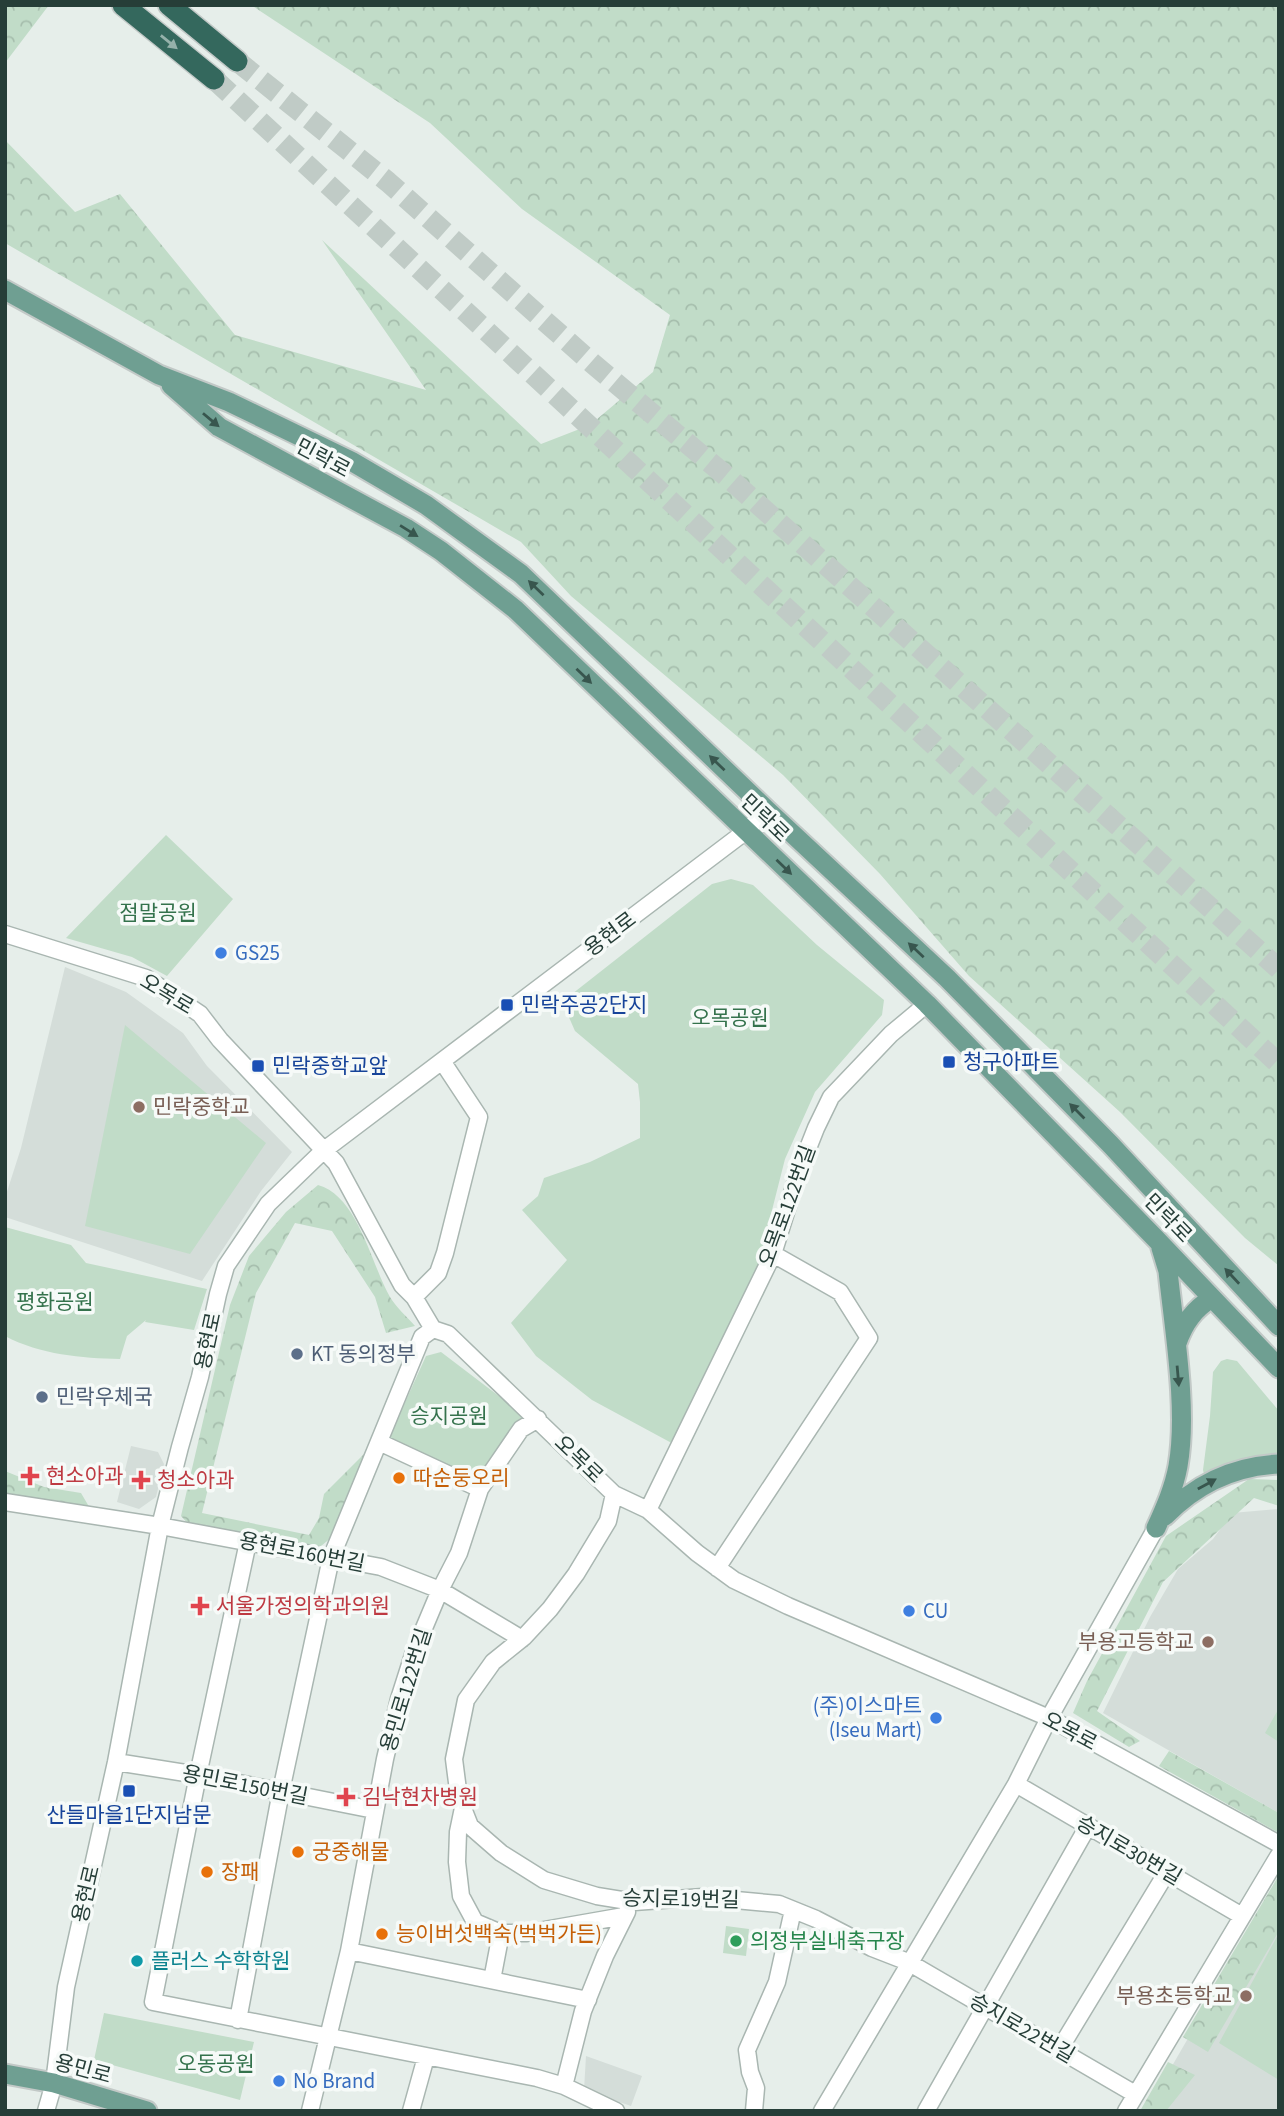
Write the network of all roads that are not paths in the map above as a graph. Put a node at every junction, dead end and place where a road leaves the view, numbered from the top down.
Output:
1 (123, 5) edge
2 (169, 5) edge
3 (237, 61) tunnel mouth
4 (214, 79) tunnel mouth
5 (5, 290) edge
6 (159, 375) junction
7 (767, 810) junction
8 (746, 831) junction
9 (5, 934) edge
10 (927, 1003) junction
11 (442, 1061) junction
12 (323, 1151) junction
13 (1156, 1238) junction
14 (773, 1254) junction
15 (414, 1297) junction
16 (1212, 1298) junction
17 (1279, 1326) edge
18 (433, 1329) junction
19 (1175, 1346) junction
20 (1279, 1368) edge
21 (538, 1419) junction
22 (379, 1442) junction
23 (1279, 1464) edge
24 (480, 1489) junction
25 (614, 1494) junction
26 (5, 1502) edge
27 (648, 1510) junction
28 (160, 1526) junction
29 (1156, 1528) junction
30 (248, 1542) junction
31 (331, 1558) junction
32 (717, 1568) junction
33 (440, 1590) junction
34 (522, 1639) junction
35 (1049, 1718) junction
36 (116, 1762) junction
37 (198, 1775) junction
38 (1016, 1784) junction
39 (281, 1791) junction
40 (463, 1808) junction
41 (374, 1810) junction
42 (1088, 1826) junction
43 (1279, 1844) edge
44 (1279, 1855) edge
45 (1167, 1872) junction
46 (634, 1902) junction
47 (793, 1910) junction
48 (624, 1916) junction
49 (1242, 1916) junction
50 (501, 1933) junction
51 (349, 1951) junction
52 (908, 1962) junction
53 (492, 1980) junction
54 (588, 2000) junction
55 (986, 2007) junction
56 (237, 2020) junction
57 (327, 2038) junction
58 (1059, 2050) junction
59 (426, 2057) junction
60 (5, 2074) edge
61 (54, 2083) junction
62 (564, 2086) junction
63 (1135, 2094) junction
64 (932, 2109) edge
65 (46, 2111) edge
66 (147, 2111) edge
67 (310, 2111) edge
68 (411, 2111) edge
69 (616, 2111) edge
70 (754, 2111) edge
71 (822, 2111) edge
72 (1126, 2111) edge

1 -> 4 highway
2 - 3 highway
5 - 6 main road, 민락로
7 -> 6 main road, 민락로
6 -> 8 main road, 민락로
7 - 8 street, 용현로
17 -> 7 main road, 민락로
8 -> 10 main road, 민락로
8 - 11 street, 용현로
9 - 12 street, 오목로
10 - 13 main road, 민락로
10 - 14 street, 오목로122번길
11 - 12 street, 용현로
11 - 15 street
12 - 15 street, 오목로
12 - 28 street, 용현로
13 - 16 main road, 민락로
13 - 19 main road
14 - 27 street, 오목로122번길
14 - 32 street
15 - 18 street, 오목로
16 - 19 main road
16 - 20 main road, 민락로
18 - 21 street, 오목로
18 - 22 street
19 -> 29 main road
21 - 24 street, 용민로122번길
21 - 25 street, 오목로
22 - 24 street
22 - 31 street
29 -> 23 main road
24 - 33 street, 용민로122번길
25 - 27 street, 오목로
25 - 34 street, 승지로19번길
26 - 28 street, 용현로160번길
27 - 32 street, 오목로
28 - 30 street, 용현로160번길
28 - 36 street, 용현로
29 - 35 street
30 - 31 street, 용현로160번길
30 - 37 street
31 - 33 street, 용현로160번길
31 - 39 street
32 - 35 street, 오목로
33 - 34 street, 용현로160번길
33 - 41 street, 용민로122번길
34 - 40 street, 승지로19번길
35 - 38 street
35 - 43 street, 오목로
36 - 37 street, 용민로150번길
36 - 61 street, 용현로
37 - 39 street, 용민로150번길
37 - 56 street
38 - 42 street, 승지로30번길
38 - 52 street
39 - 41 street, 용민로150번길
39 - 56 street
40 - 46 street, 승지로19번길
40 - 50 street
41 - 51 street, 용민로122번길
42 - 45 street, 승지로30번길
42 - 55 street
44 - 49 street
45 - 49 street, 승지로30번길
45 - 58 street
46 - 47 street, 승지로19번길
46 - 48 street
47 - 52 street, 승지로19번길
47 - 70 street
48 - 50 street
48 - 54 street
49 - 63 street
50 - 53 street
51 - 53 street
51 - 57 street, 용민로122번길
52 - 55 street, 승지로22번길
52 - 71 street
53 - 54 street
54 - 62 street
55 - 58 street, 승지로22번길
55 - 64 street
56 - 57 street
57 - 59 street
57 - 67 street, 용민로122번길
58 - 63 street, 승지로22번길
59 - 62 street
59 - 68 street
60 - 61 main road, 용민로
61 - 65 street, 용현로
61 - 66 main road, 용민로
62 - 69 street
63 - 72 street

